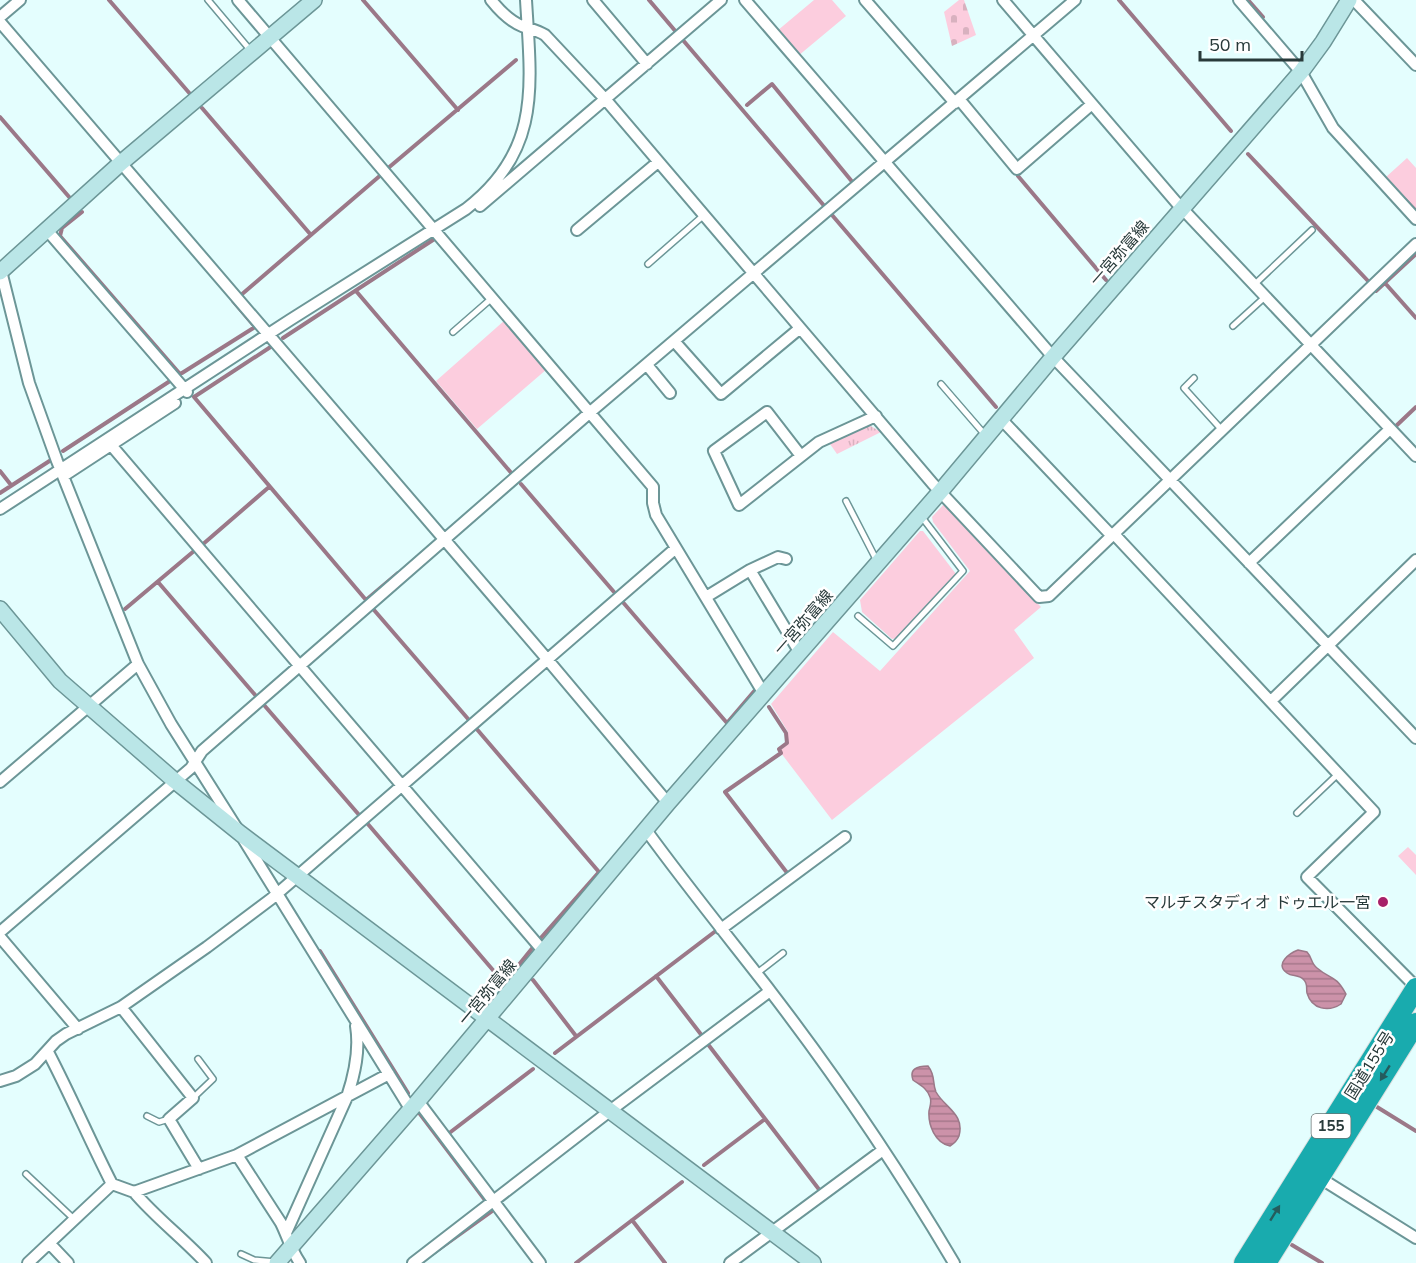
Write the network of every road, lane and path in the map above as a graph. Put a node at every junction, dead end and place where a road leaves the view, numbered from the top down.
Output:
1 (20, 0) edge
2 (208, 0) edge
3 (238, 0) edge
4 (314, 0) edge
5 (491, 0) edge
6 (526, 0) edge
7 (593, 0) edge
8 (721, 0) edge
9 (746, 0) edge
10 (865, 0) edge
11 (1003, 0) edge
12 (1075, 0) edge
13 (1239, 0) edge
14 (1349, 0) edge
15 (1354, 0) edge
16 (0, 17) edge
17 (0, 22) edge
18 (529, 27) junction
19 (1033, 36) junction
20 (270, 37) junction
21 (252, 52) junction
22 (648, 64) junction
23 (1416, 65) edge
24 (1301, 72) junction
25 (606, 100) junction
26 (957, 101) junction
27 (1092, 104) junction
28 (122, 162) junction
29 (658, 162) junction
30 (886, 162) junction
31 (1182, 208) junction
32 (704, 215) junction
33 (1416, 219) edge
34 (46, 229) junction
35 (577, 230) dead end
36 (1312, 230) dead end
37 (436, 231) junction
38 (1416, 244) edge
39 (648, 264) dead end
40 (0, 269) edge
41 (754, 273) junction
42 (1254, 285) junction
43 (1265, 297) junction
44 (492, 298) junction
45 (1233, 326) dead end
46 (799, 329) junction
47 (453, 332) dead end
48 (271, 337) junction
49 (674, 341) junction
50 (1310, 344) junction
51 (1053, 357) junction
52 (647, 364) junction
53 (1194, 378) dead end
54 (941, 384) dead end
55 (186, 391) junction
56 (670, 393) dead end
57 (591, 413) junction
58 (876, 416) junction
59 (1002, 420) junction
60 (1221, 429) junction
61 (1390, 429) junction
62 (987, 438) junction
63 (111, 446) junction
64 (801, 456) junction
65 (1416, 456) edge
66 (63, 472) junction
67 (1170, 479) junction
68 (940, 492) junction
69 (846, 501) dead end
70 (0, 508) edge
71 (920, 514) junction
72 (1112, 534) junction
73 (444, 541) junction
74 (676, 548) junction
75 (786, 559) dead end
76 (1416, 560) edge
77 (878, 563) junction
78 (1250, 563) junction
79 (750, 570) junction
80 (706, 597) junction
81 (0, 609) edge
82 (858, 616) dead end
83 (1328, 645) junction
84 (800, 653) junction
85 (547, 659) junction
86 (138, 664) junction
87 (299, 667) junction
88 (764, 694) junction
89 (1270, 701) junction
90 (89, 706) junction
91 (1416, 738) edge
92 (195, 760) junction
93 (1338, 774) junction
94 (2, 776) edge
95 (175, 781) junction
96 (401, 786) junction
97 (668, 804) junction
98 (1297, 813) dead end
99 (646, 830) junction
100 (241, 834) junction
101 (845, 837) dead end
102 (297, 874) junction
103 (276, 892) junction
104 (721, 929) junction
105 (0, 932) edge
106 (0, 937) edge
107 (544, 952) junction
108 (783, 953) dead end
109 (756, 974) junction
110 (1416, 988) edge
111 (770, 991) junction
112 (121, 1007) junction
113 (488, 1019) junction
114 (355, 1021) junction
115 (1416, 1023) edge
116 (78, 1029) junction
117 (48, 1052) junction
118 (198, 1059) dead end
119 (390, 1074) junction
120 (0, 1081) edge
121 (347, 1097) junction
122 (193, 1098) junction
123 (415, 1106) junction
124 (611, 1110) junction
125 (147, 1116) dead end
126 (169, 1119) junction
127 (883, 1150) junction
128 (237, 1155) junction
129 (199, 1169) junction
130 (26, 1174) dead end
131 (1320, 1178) junction
132 (112, 1184) junction
133 (134, 1192) junction
134 (494, 1202) junction
135 (75, 1220) junction
136 (772, 1231) junction
137 (1416, 1238) edge
138 (288, 1240) junction
139 (50, 1244) junction
140 (241, 1254) dead end
141 (1251, 1262) edge
142 (28, 1263) edge
143 (68, 1263) edge
144 (206, 1263) edge
145 (277, 1263) edge
146 (300, 1263) edge
147 (413, 1263) edge
148 (540, 1263) edge
149 (730, 1263) edge
150 (813, 1263) edge
151 (954, 1263) edge

1 - 16 street
2 - 21 lane
3 - 20 street
4 - 20 main road
5 - 18 street
6 - 18 street
7 - 22 street
8 - 22 street
9 - 30 street
10 - 26 street
11 - 19 street
12 - 19 street
13 - 24 street
14 - 24 main road, 一宮弥富線
15 - 23 street
17 - 28 street
18 - 25 street
18 - 37 street
19 - 26 street
19 - 27 street
20 - 21 main road
20 - 37 street
21 - 28 main road
22 - 25 street
24 - 31 main road, 一宮弥富線
24 - 33 street
25 - 29 street
25 - 37 street
26 - 27 street
26 - 30 street
27 - 31 street
28 - 34 main road
28 - 48 street
29 - 32 street
29 - 35 street
30 - 41 street
30 - 51 street
31 - 42 street
31 - 51 main road, 一宮弥富線
32 - 39 lane
32 - 41 street
34 - 40 main road
34 - 55 street
36 - 42 lane
37 - 44 street
37 - 48 street
38 - 50 street
40 - 66 street
41 - 46 street
41 - 49 street
42 - 43 street
43 - 45 lane
43 - 50 street
44 - 47 lane
44 - 57 street
46 - 49 street
46 - 58 street
48 - 55 street
48 - 73 street
49 - 52 street
50 - 60 street
50 - 61 street
51 - 59 main road, 一宮弥富線
51 - 67 street
52 - 56 street
52 - 57 street
53 - 60 lane
54 - 62 lane
55 - 63 street
55 - 66 street
57 - 73 street
57 - 74 street
58 - 64 street
58 - 68 street
59 - 62 main road, 一宮弥富線
59 - 72 street
60 - 67 street
61 - 65 street
61 - 78 street
62 - 68 main road, 一宮弥富線
63 - 66 street
63 - 87 street
64 - 64 street
66 - 70 street
66 - 86 street
67 - 72 street
67 - 78 street
68 - 71 main road, 一宮弥富線
68 - 72 street
69 - 77 lane
71 - 77 main road, 一宮弥富線
71 - 82 lane
72 - 89 street
73 - 85 street
73 - 87 street
74 - 80 street
74 - 85 street
75 - 79 street
76 - 83 street
77 - 84 main road, 一宮弥富線
78 - 83 street
79 - 80 street
79 - 84 street
80 - 88 street
81 - 90 main road
83 - 89 street
83 - 91 street
84 - 88 main road, 一宮弥富線
85 - 96 street
85 - 97 street
86 - 90 street
86 - 92 street
87 - 92 street
87 - 96 street
88 - 97 main road, 一宮弥富線
89 - 93 street
90 - 94 street
90 - 95 main road
92 - 95 street
92 - 100 street
93 - 98 lane
93 - 110 street
95 - 100 main road
95 - 105 street
96 - 102 street
96 - 107 street
97 - 99 main road, 一宮弥富線
99 - 104 street
99 - 107 main road, 一宮弥富線
100 - 102 main road
100 - 103 street
101 - 104 street
102 - 103 street
102 - 113 main road
103 - 112 street
103 - 114 street
104 - 109 street
106 - 116 street
107 - 113 main road, 一宮弥富線
108 - 109 lane
109 - 111 street
141 -> 110 highway, 国道155号 / 155
111 - 124 street
111 - 127 street
112 - 116 street
112 - 122 street
113 - 123 main road, 一宮弥富線
113 - 124 main road
114 - 119 street
114 - 121 street
115 -> 131 highway, 国道155号 / 155
116 - 117 street
117 - 120 street
117 - 132 street
118 - 122 lane
119 - 121 street
119 - 123 street
121 - 128 street
121 - 138 street
122 - 126 street
123 - 134 street
123 - 138 main road, 一宮弥富線
124 - 134 street
124 - 136 main road
125 - 126 lane
126 - 129 street
127 - 136 street
127 - 151 street
128 - 129 street
128 - 138 street
129 - 133 street
130 - 135 lane
131 - 137 street
131 - 141 highway, 国道155号 / 155
132 - 133 street
132 - 135 street
133 - 144 street
134 - 147 street
134 - 148 street
135 - 139 street
136 - 149 street
136 - 150 main road
138 - 145 main road, 一宮弥富線
138 - 146 street
139 - 142 street
139 - 143 street
140 - 145 lane

